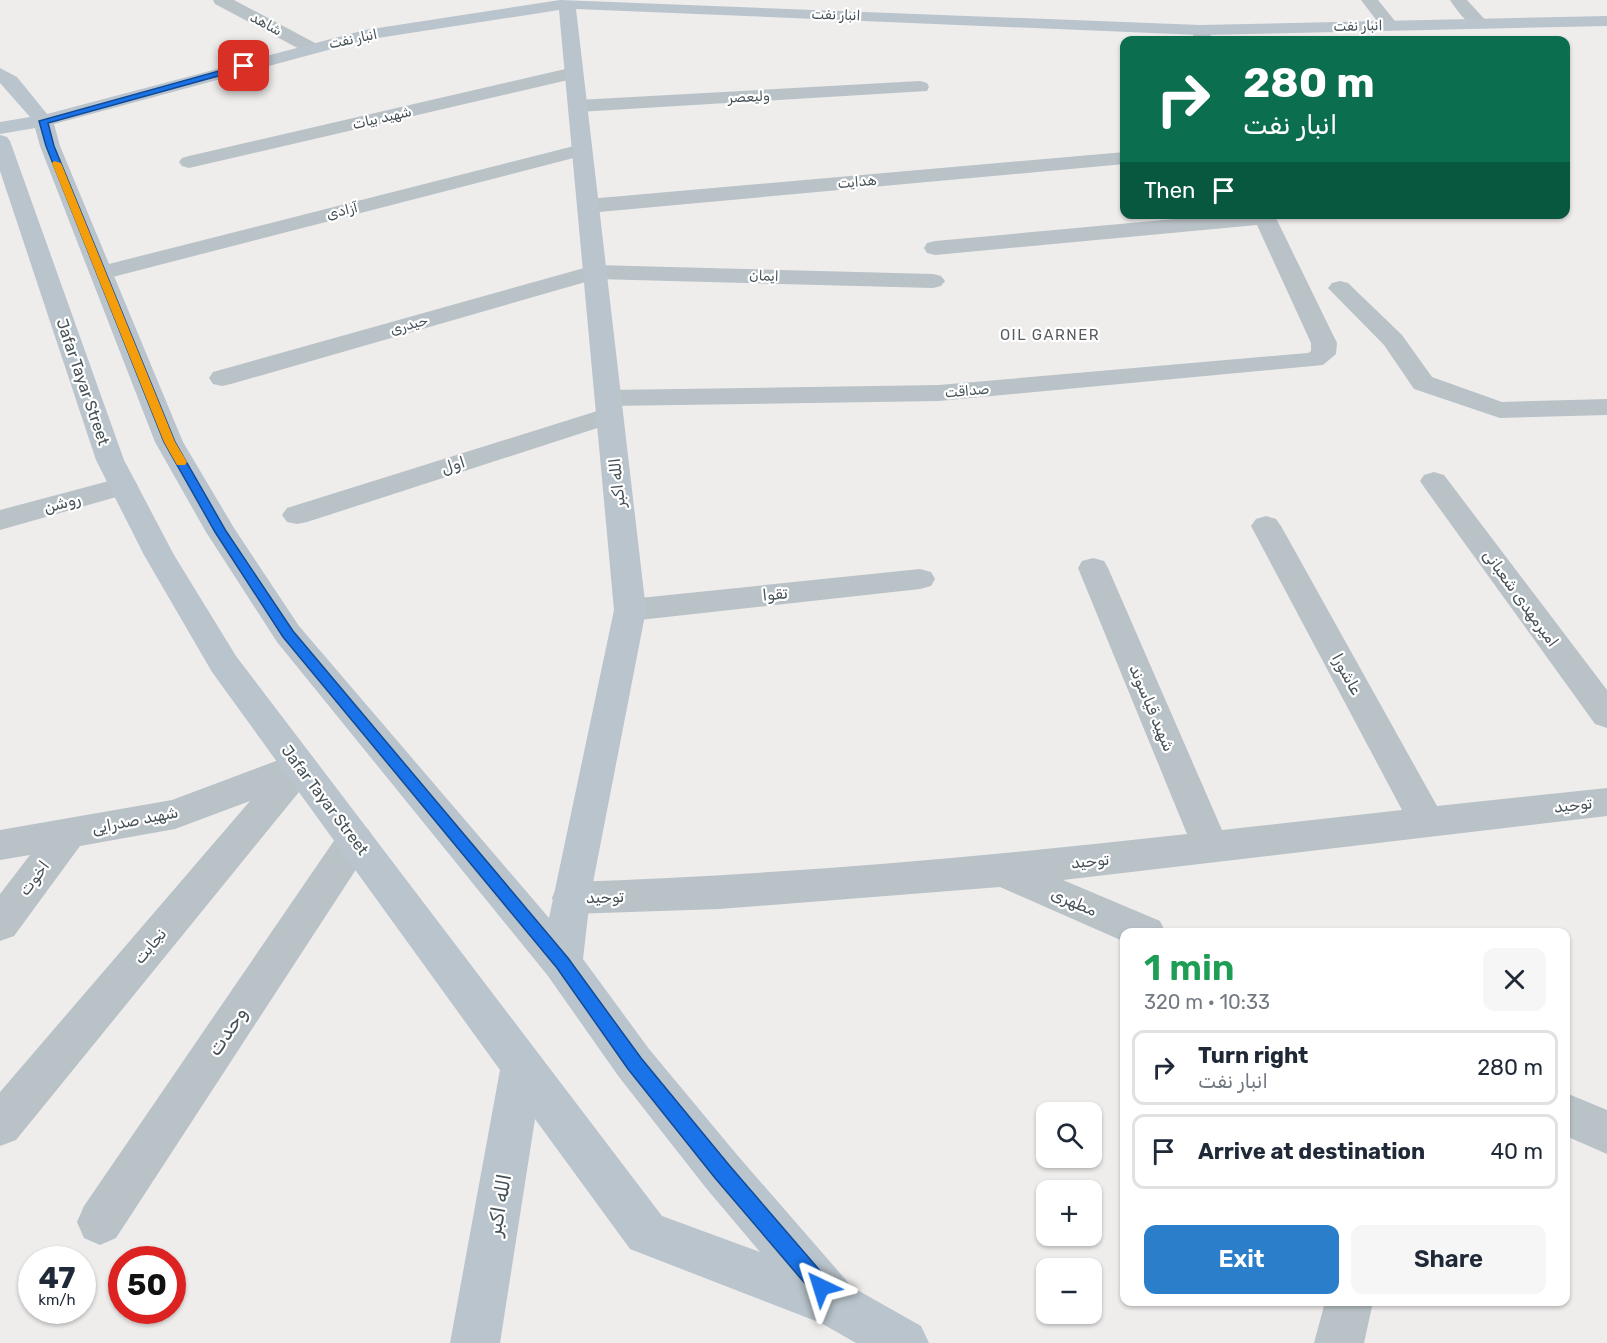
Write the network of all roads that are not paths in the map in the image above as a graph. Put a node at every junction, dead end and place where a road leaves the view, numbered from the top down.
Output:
1 (221, 0) edge
2 (1370, 0) edge
3 (1458, 0) edge
4 (569, 2) edge
5 (1607, 21) edge
6 (1480, 24) junction
7 (1390, 26) junction
8 (1202, 35) edge
9 (311, 48) junction
10 (574, 73) junction
11 (0, 74) edge
12 (920, 87) dead end
13 (578, 106) junction
14 (43, 121) junction
15 (0, 128) edge
16 (0, 141) edge
17 (582, 150) junction
18 (1120, 158) edge
19 (189, 162) dead end
20 (588, 206) junction
21 (1232, 219) edge
22 (1264, 219) edge
23 (935, 248) dead end
24 (595, 272) junction
25 (101, 273) junction
26 (933, 281) dead end
27 (1340, 288) dead end
28 (222, 378) dead end
29 (609, 407) junction
30 (1607, 407) edge
31 (1434, 481) dead end
32 (124, 486) junction
33 (297, 515) dead end
34 (0, 520) edge
35 (1266, 526) dead end
36 (1093, 568) dead end
37 (920, 579) dead end
38 (630, 610) junction
39 (1607, 715) edge
40 (300, 766) junction
41 (1607, 801) edge
42 (1427, 822) junction
43 (69, 832) junction
44 (355, 840) junction
45 (0, 845) edge
46 (1211, 847) junction
47 (1001, 871) junction
48 (571, 898) junction
49 (0, 924) edge
50 (1134, 928) edge
51 (562, 963) junction
52 (522, 1066) junction
53 (1570, 1116) edge
54 (0, 1125) edge
55 (1607, 1132) edge
56 (100, 1222) dead end
57 (835, 1304) junction
58 (1348, 1306) edge
59 (476, 1343) edge
60 (903, 1343) edge
61 (1339, 1343) edge

1 - 9 street, شاهد
2 - 7 street
3 - 6 street
4 - 8 street, انبار نفت
4 - 9 street, انبار نفت
4 - 10 street, الله اکبر
5 - 6 street, انبار نفت
6 - 7 street, انبار نفت
7 - 8 street, انبار نفت
9 - 14 street, انبار نفت
10 - 13 street, الله اکبر
10 - 19 street, شهید بیات
11 - 14 street, Jafar Tayar Street
12 - 13 street, ولیعصر
13 - 17 street, الله اکبر
14 - 15 street, انبار نفت
14 - 25 street, Jafar Tayar Street
16 - 32 street, Jafar Tayar Street
17 - 20 street, الله اکبر
17 - 25 street, آزادی
18 - 20 street, هدایت
20 - 24 street, الله اکبر
21 - 23 street
22 - 29 street, صداقت
24 - 26 street, ایمان
24 - 28 street, حیدری
24 - 29 street, الله اکبر
25 - 51 street, Jafar Tayar Street
27 - 30 street
29 - 33 street, اول
29 - 38 street, الله اکبر
31 - 39 street, امیرمهدی شعبانی
32 - 34 street, روشن
32 - 40 street, Jafar Tayar Street
35 - 42 street, عاشورا
36 - 46 street, شهید قیاسوند
37 - 38 street, تقوا
38 - 48 street, الله اکبر
40 - 43 street, شهید صدرایی
40 - 44 street, Jafar Tayar Street
40 - 54 street, نجابت
41 - 42 street, توحید
42 - 46 street, توحید
43 - 45 street, شهید صدرایی
43 - 49 street, اخوت
44 - 52 street, Jafar Tayar Street
44 - 56 street, وحدت
46 - 47 street, توحید
47 - 48 street, توحید
47 - 50 street, مطهری
48 - 51 street, الله اکبر
51 - 57 street, Jafar Tayar Street
52 - 57 street, Jafar Tayar Street
52 - 59 street, الله اکبر
53 - 55 street
57 - 60 street, Jafar Tayar Street
58 - 61 street

